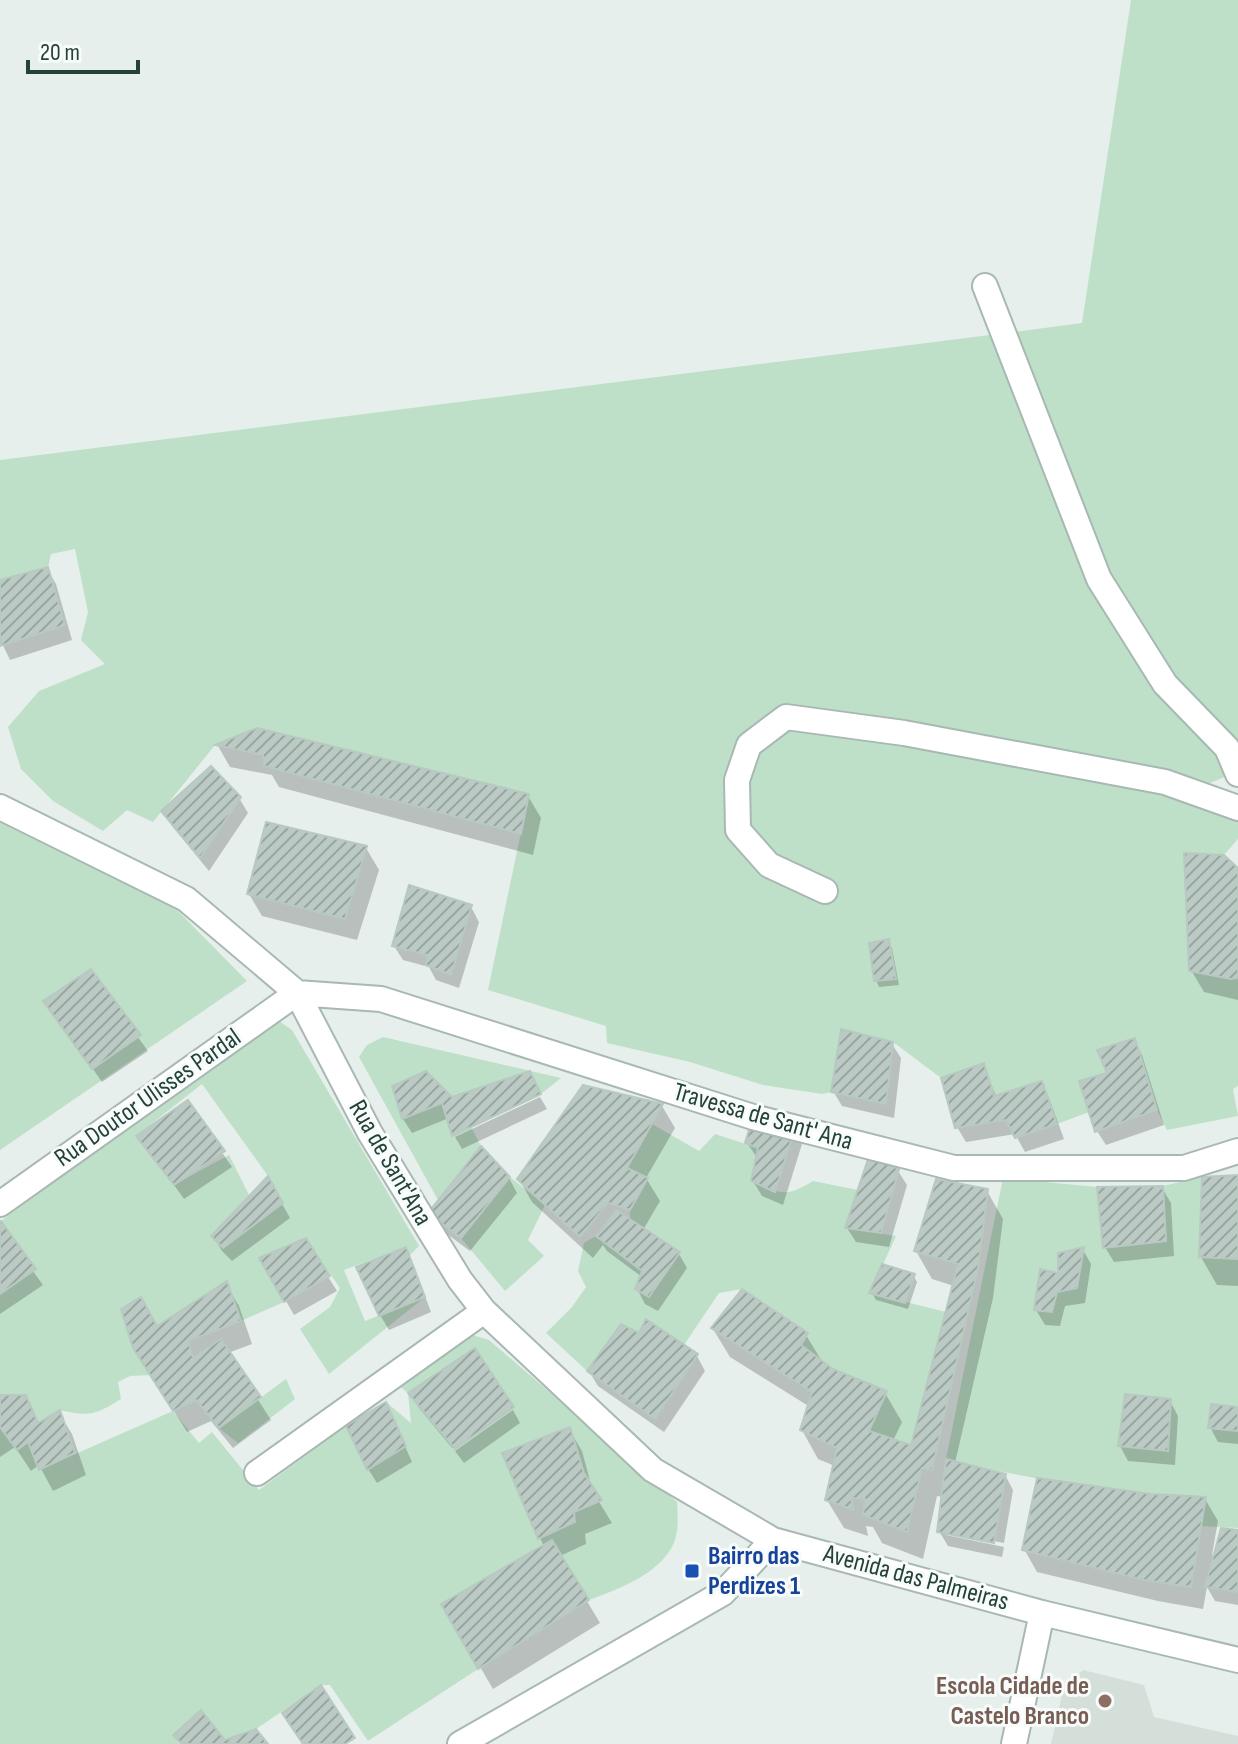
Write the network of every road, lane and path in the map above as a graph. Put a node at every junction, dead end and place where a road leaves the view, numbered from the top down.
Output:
1 (985, 286) dead end
2 (1238, 774) edge
3 (0, 807) edge
4 (1238, 808) edge
5 (825, 891) dead end
6 (297, 993) junction
7 (1238, 1151) edge
8 (0, 1204) edge
9 (484, 1311) junction
10 (257, 1473) dead end
11 (773, 1540) junction
12 (1042, 1613) junction
13 (1238, 1660) edge
14 (460, 1744) edge
15 (1014, 1744) edge

1 - 2 street
3 - 6 street, Rua de Sant'Ana
4 - 5 street
6 - 7 street, Travessa de Sant' Ana
6 - 8 street, Rua Doutor Ulisses Pardal
6 - 9 street, Rua de Sant'Ana
9 - 10 street
9 - 11 street, Rua de Sant'Ana
11 - 12 street, Avenida das Palmeiras
11 - 14 street
12 - 13 street, Avenida das Palmeiras
12 - 15 street

